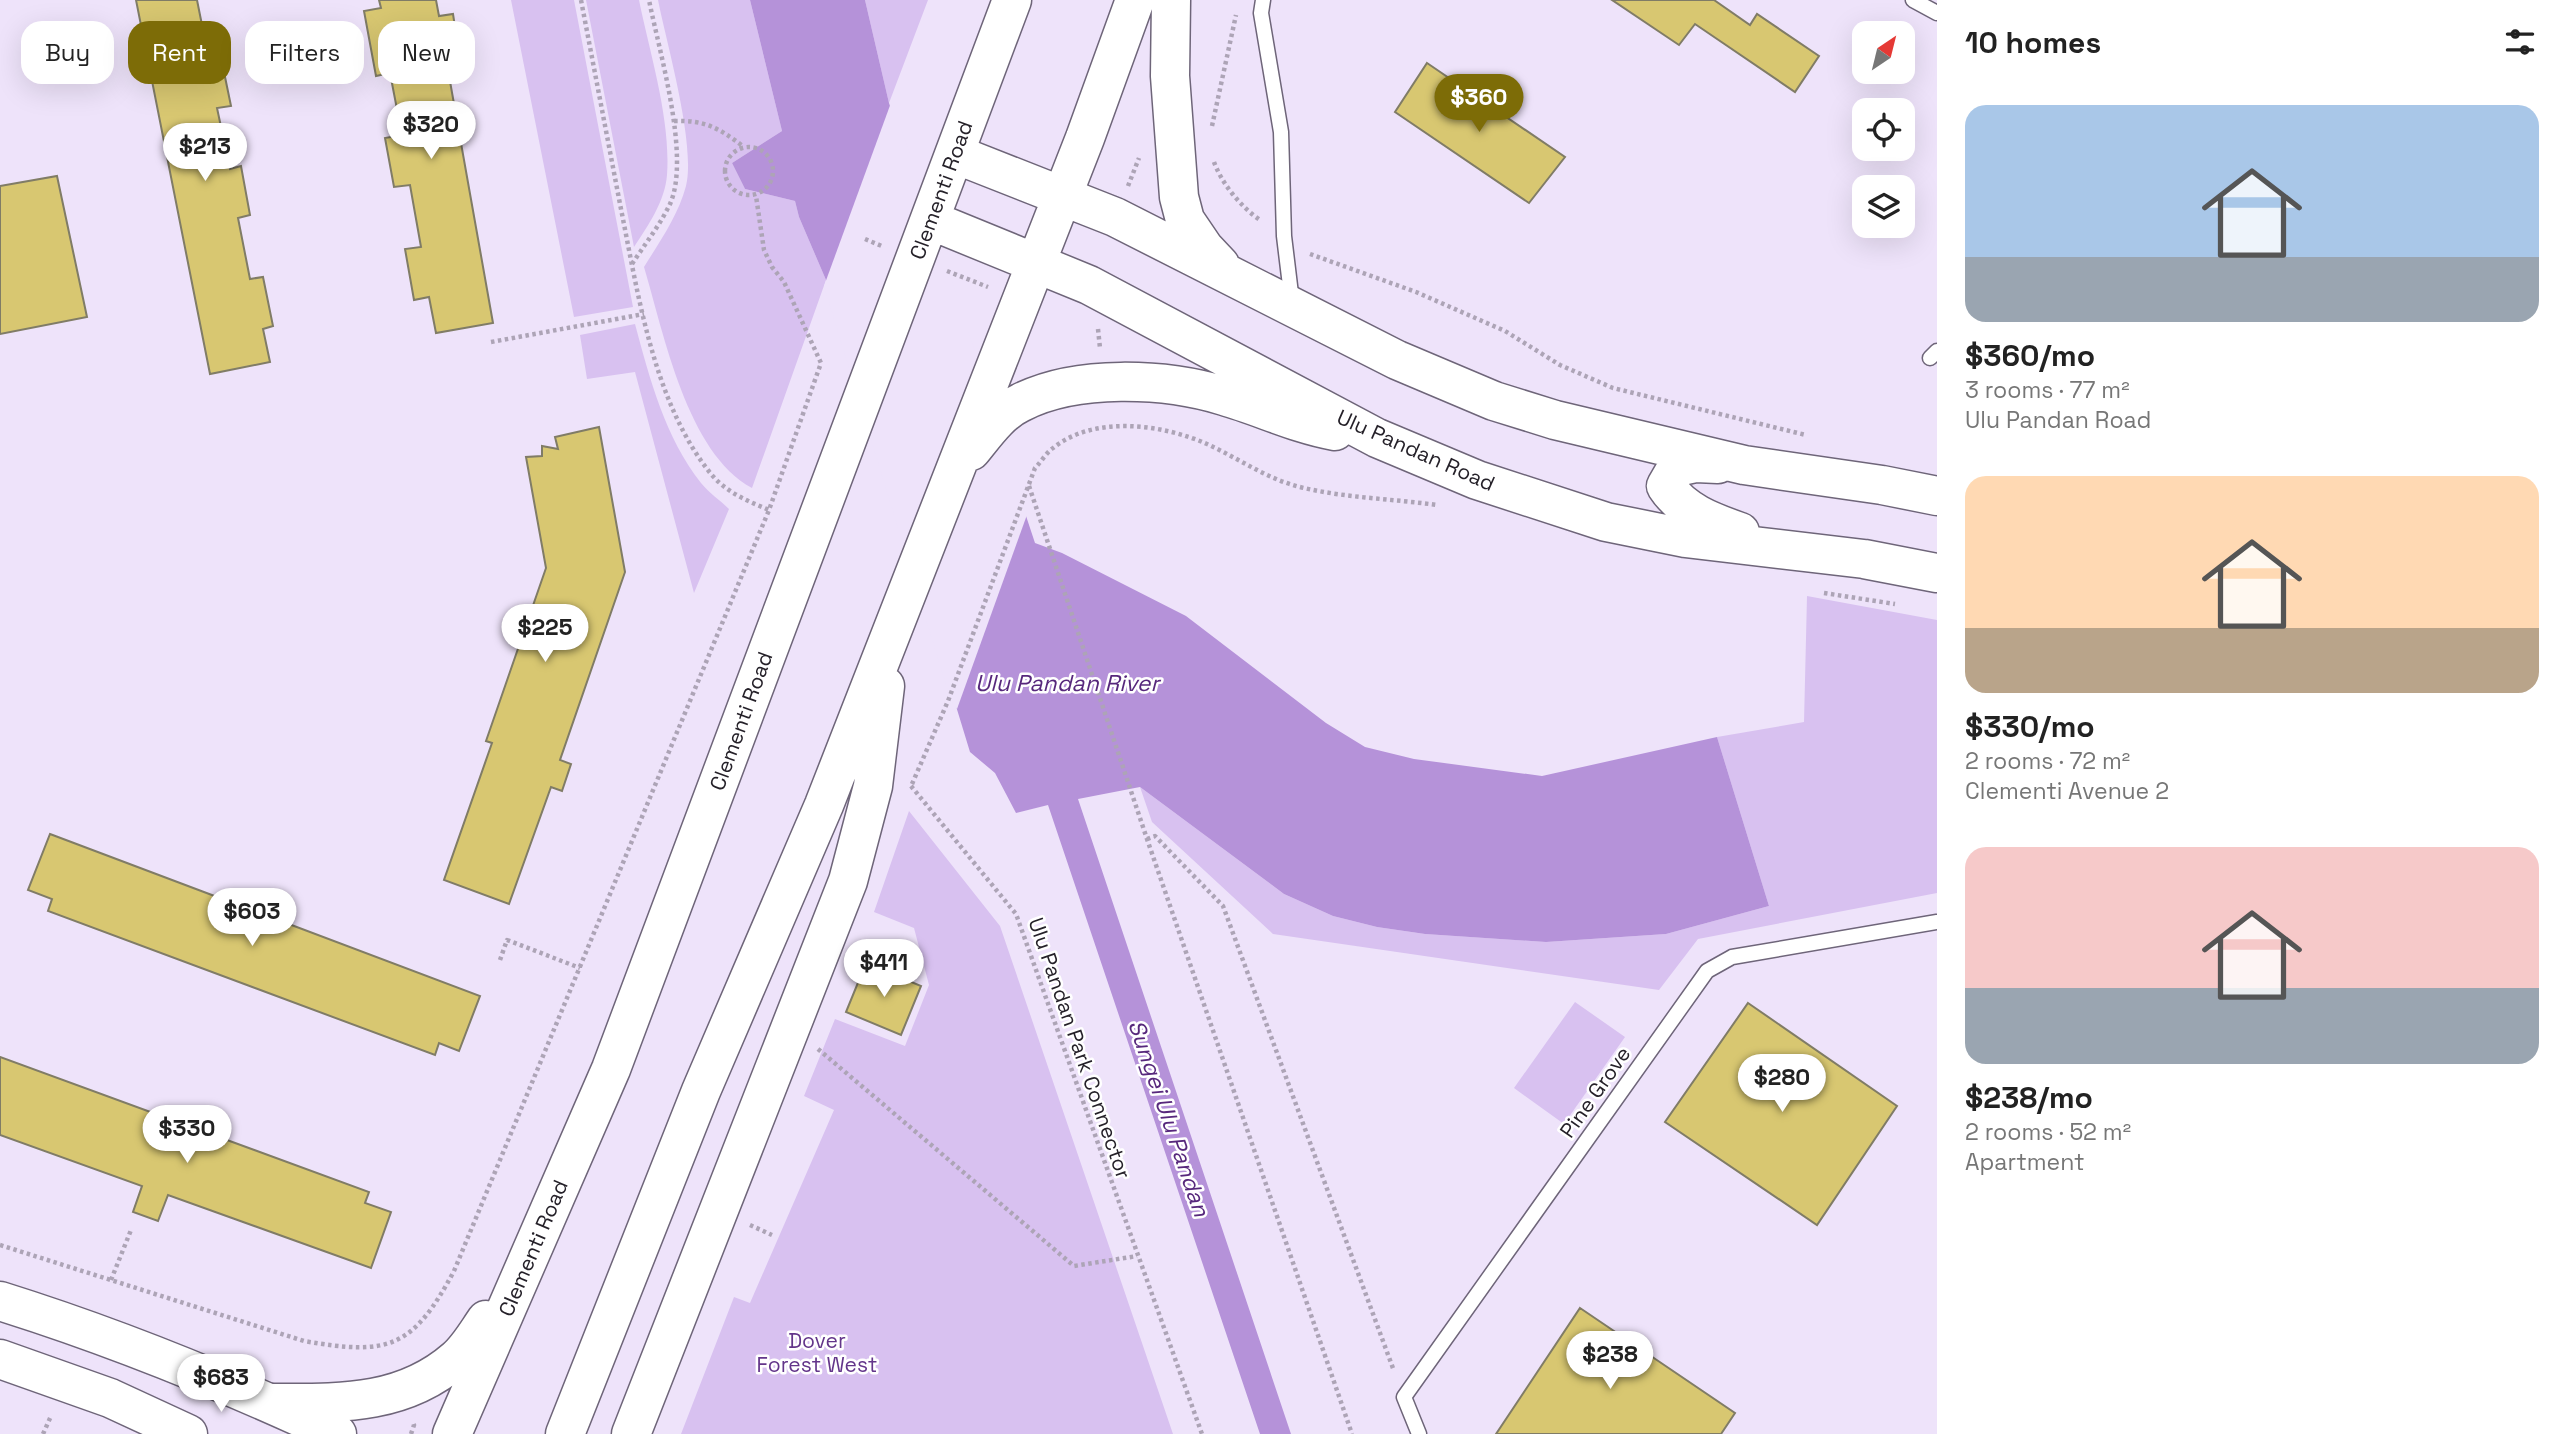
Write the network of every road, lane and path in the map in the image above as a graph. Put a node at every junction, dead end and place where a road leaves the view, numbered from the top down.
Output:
1 (581, 0) edge
2 (649, 0) edge
3 (1012, 0) edge
4 (1135, 0) edge
5 (1171, 0) edge
6 (1263, 0) edge
7 (1913, 0) edge
8 (1937, 13) edge
9 (674, 121) junction
10 (744, 147) junction
11 (955, 154) junction
12 (1062, 195) junction
13 (756, 196) junction
14 (930, 220) junction
15 (865, 239) dead end
16 (916, 259) junction
17 (1036, 263) junction
18 (632, 264) junction
19 (1230, 275) junction
20 (1021, 299) junction
21 (1293, 307) junction
22 (644, 314) junction
23 (1505, 331) dead end
24 (491, 342) dead end
25 (1807, 435) dead end
26 (1377, 438) junction
27 (1744, 465) junction
28 (955, 468) junction
29 (1029, 485) junction
30 (1937, 496) edge
31 (1440, 505) dead end
32 (769, 510) junction
33 (1794, 552) junction
34 (1937, 573) edge
35 (890, 635) junction
36 (1147, 839) junction
37 (1937, 922) edge
38 (500, 960) dead end
39 (580, 968) junction
40 (817, 1049) dead end
41 (746, 1224) dead end
42 (131, 1230) dead end
43 (772, 1235) dead end
44 (0, 1245) edge
45 (1137, 1256) junction
46 (521, 1274) junction
47 (111, 1280) junction
48 (0, 1301) edge
49 (0, 1359) edge
50 (1404, 1397) junction
51 (271, 1403) junction
52 (56, 1404) dead end
53 (414, 1425) dead end
54 (43, 1434) edge
55 (188, 1434) edge
56 (337, 1434) edge
57 (411, 1434) edge
58 (452, 1434) edge
59 (565, 1434) edge
60 (631, 1434) edge
61 (1202, 1434) edge
62 (1352, 1434) edge
63 (1419, 1434) edge

1 - 18 path
2 - 9 path
3 - 11 main road, Clementi Road
4 - 12 main road
5 - 19 main road
6 - 21 lane
7 - 8 lane
9 - 10 path
9 - 18 path
10 - 13 path
10 - 13 path
11 - 12 main road
11 - 14 main road, Clementi Road
12 - 17 main road
12 - 19 main road
13 - 32 path
14 - 16 main road, Clementi Road
14 - 17 main road, Ulu Pandan Road
15 - 16 path
16 - 20 path
16 - 46 main road, Clementi Road
17 - 20 main road
17 - 26 main road, Ulu Pandan Road
18 - 22 path
19 - 21 main road
20 - 28 main road
21 - 27 main road
22 - 24 path
22 - 32 path
23 - 25 path
26 - 28 main road
26 - 33 main road, Ulu Pandan Road
27 - 30 main road
27 - 33 main road
28 - 35 main road
29 - 31 path, Ulu Pandan Park Connector
29 - 36 path
29 - 45 path, Ulu Pandan Park Connector
32 - 39 path
33 - 34 main road, Ulu Pandan Road
35 - 59 main road
35 - 60 main road
36 - 50 path
36 - 62 path
37 - 50 lane, Pine Grove
38 - 39 path
39 - 47 path
40 - 45 path
41 - 43 path
42 - 47 path
44 - 47 path
45 - 61 path, Ulu Pandan Park Connector
46 - 51 main road
46 - 58 main road, Clementi Road
48 - 51 main road
49 - 55 main road
50 - 63 lane
51 - 56 main road
52 - 54 path
53 - 57 path

